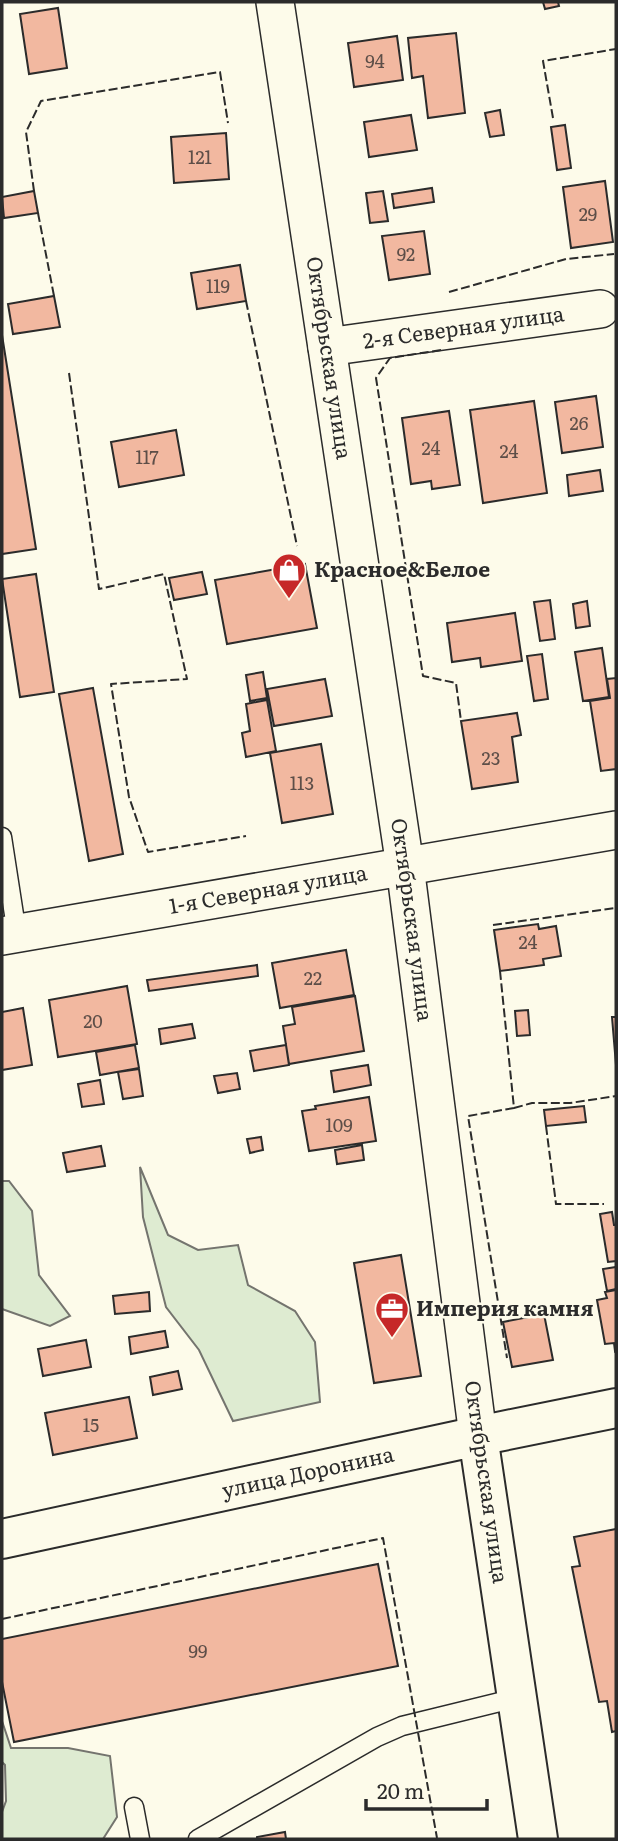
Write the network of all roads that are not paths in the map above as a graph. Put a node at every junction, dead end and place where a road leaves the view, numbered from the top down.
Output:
1 (275, 2) edge
2 (600, 309) dead end
3 (327, 347) junction
4 (616, 830) edge
5 (2, 837) edge
6 (405, 866) junction
7 (9, 935) edge
8 (616, 1408) edge
9 (478, 1436) junction
10 (2, 1539) edge
11 (516, 1698) junction
12 (134, 1807) dead end
13 (140, 1839) edge
14 (198, 1839) edge
15 (538, 1839) edge

1 - 3 street, Октябрьская улица
2 - 3 street, 2-я Северная улица
3 - 6 street, Октябрьская улица
4 - 6 street, 1-я Северная улица
5 - 7 lane
6 - 7 street, 1-я Северная улица
6 - 9 street, Октябрьская улица
8 - 9 main road, улица Доронина
9 - 10 main road, улица Доронина
9 - 11 main road, Октябрьская улица
11 - 14 lane
11 - 15 main road, Октябрьская улица
12 - 13 lane

